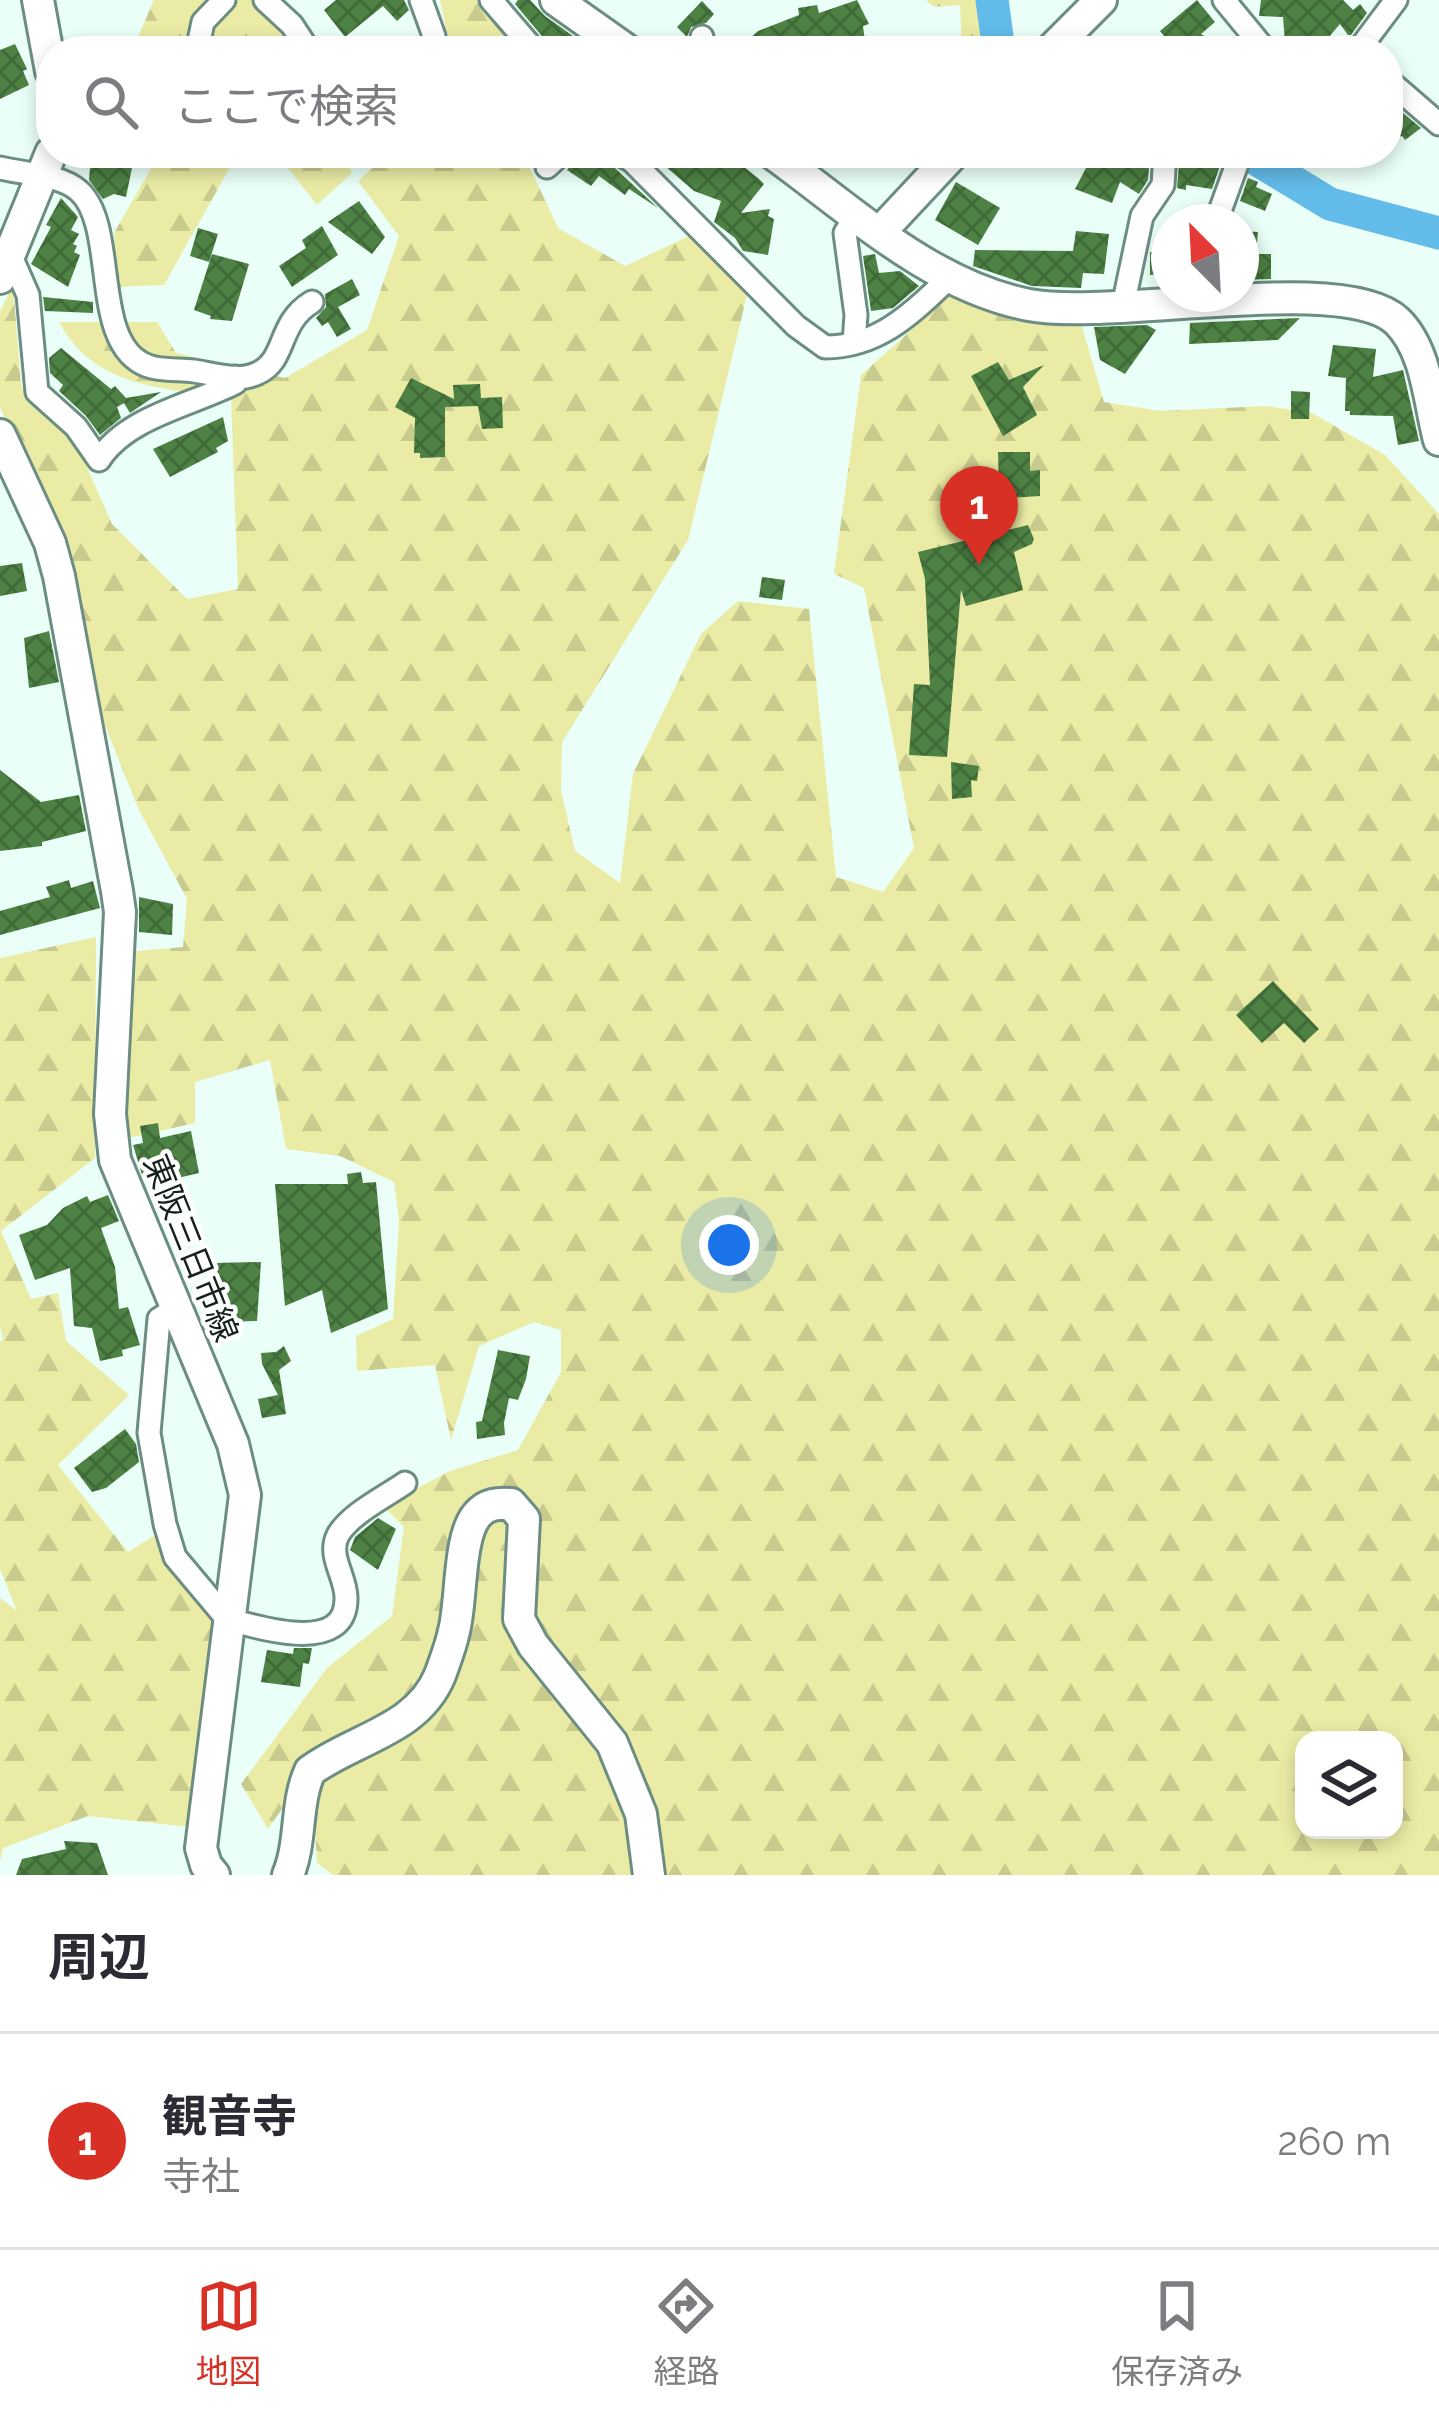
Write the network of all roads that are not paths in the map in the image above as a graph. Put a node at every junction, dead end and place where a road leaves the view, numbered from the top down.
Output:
1 (38, 0) edge
2 (224, 0) edge
3 (266, 0) edge
4 (421, 0) edge
5 (491, 0) edge
6 (556, 0) edge
7 (1101, 0) edge
8 (1224, 0) edge
9 (1396, 0) edge
10 (45, 36) edge
11 (200, 36) edge
12 (299, 36) edge
13 (434, 36) edge
14 (522, 36) edge
15 (607, 36) edge
16 (1065, 36) edge
17 (1254, 36) edge
18 (1368, 36) edge
19 (1403, 93) edge
20 (1439, 124) edge
21 (36, 166) edge
22 (47, 168) edge
23 (52, 168) edge
24 (639, 168) edge
25 (793, 168) edge
26 (936, 168) edge
27 (1165, 168) edge
28 (1235, 168) edge
29 (0, 169) edge
30 (1128, 203) dead end
31 (1222, 204) edge
32 (869, 222) junction
33 (1138, 236) junction
34 (5, 266) edge
35 (948, 279) junction
36 (1259, 298) edge
37 (312, 302) dead end
38 (1151, 304) edge
39 (1123, 307) junction
40 (854, 343) junction
41 (235, 376) junction
42 (0, 435) edge
43 (1439, 440) edge
44 (175, 1309) junction
45 (405, 1483) dead end
46 (227, 1619) junction
47 (214, 1875) edge
48 (288, 1875) edge
49 (649, 1875) edge

1 - 10 main road
2 - 11 street
3 - 12 street
4 - 13 street
5 - 14 street
6 - 15 main road
7 - 16 main road
8 - 17 street
9 - 18 street
19 - 20 street
21 - 29 street
22 - 34 main road
23 - 41 street
24 - 40 street
25 - 32 main road
26 - 32 main road
27 - 33 street
28 - 31 street
30 - 33 street
32 - 35 main road
32 - 40 street
33 - 39 street
34 - 41 street
35 - 39 main road
35 - 40 street
36 - 43 main road
37 - 41 street
38 - 39 main road
42 - 44 main road, 東阪三日市線
44 - 46 main road, 東阪三日市線
44 - 46 street
45 - 46 street
46 - 47 main road, 東阪三日市線
48 - 49 main road

